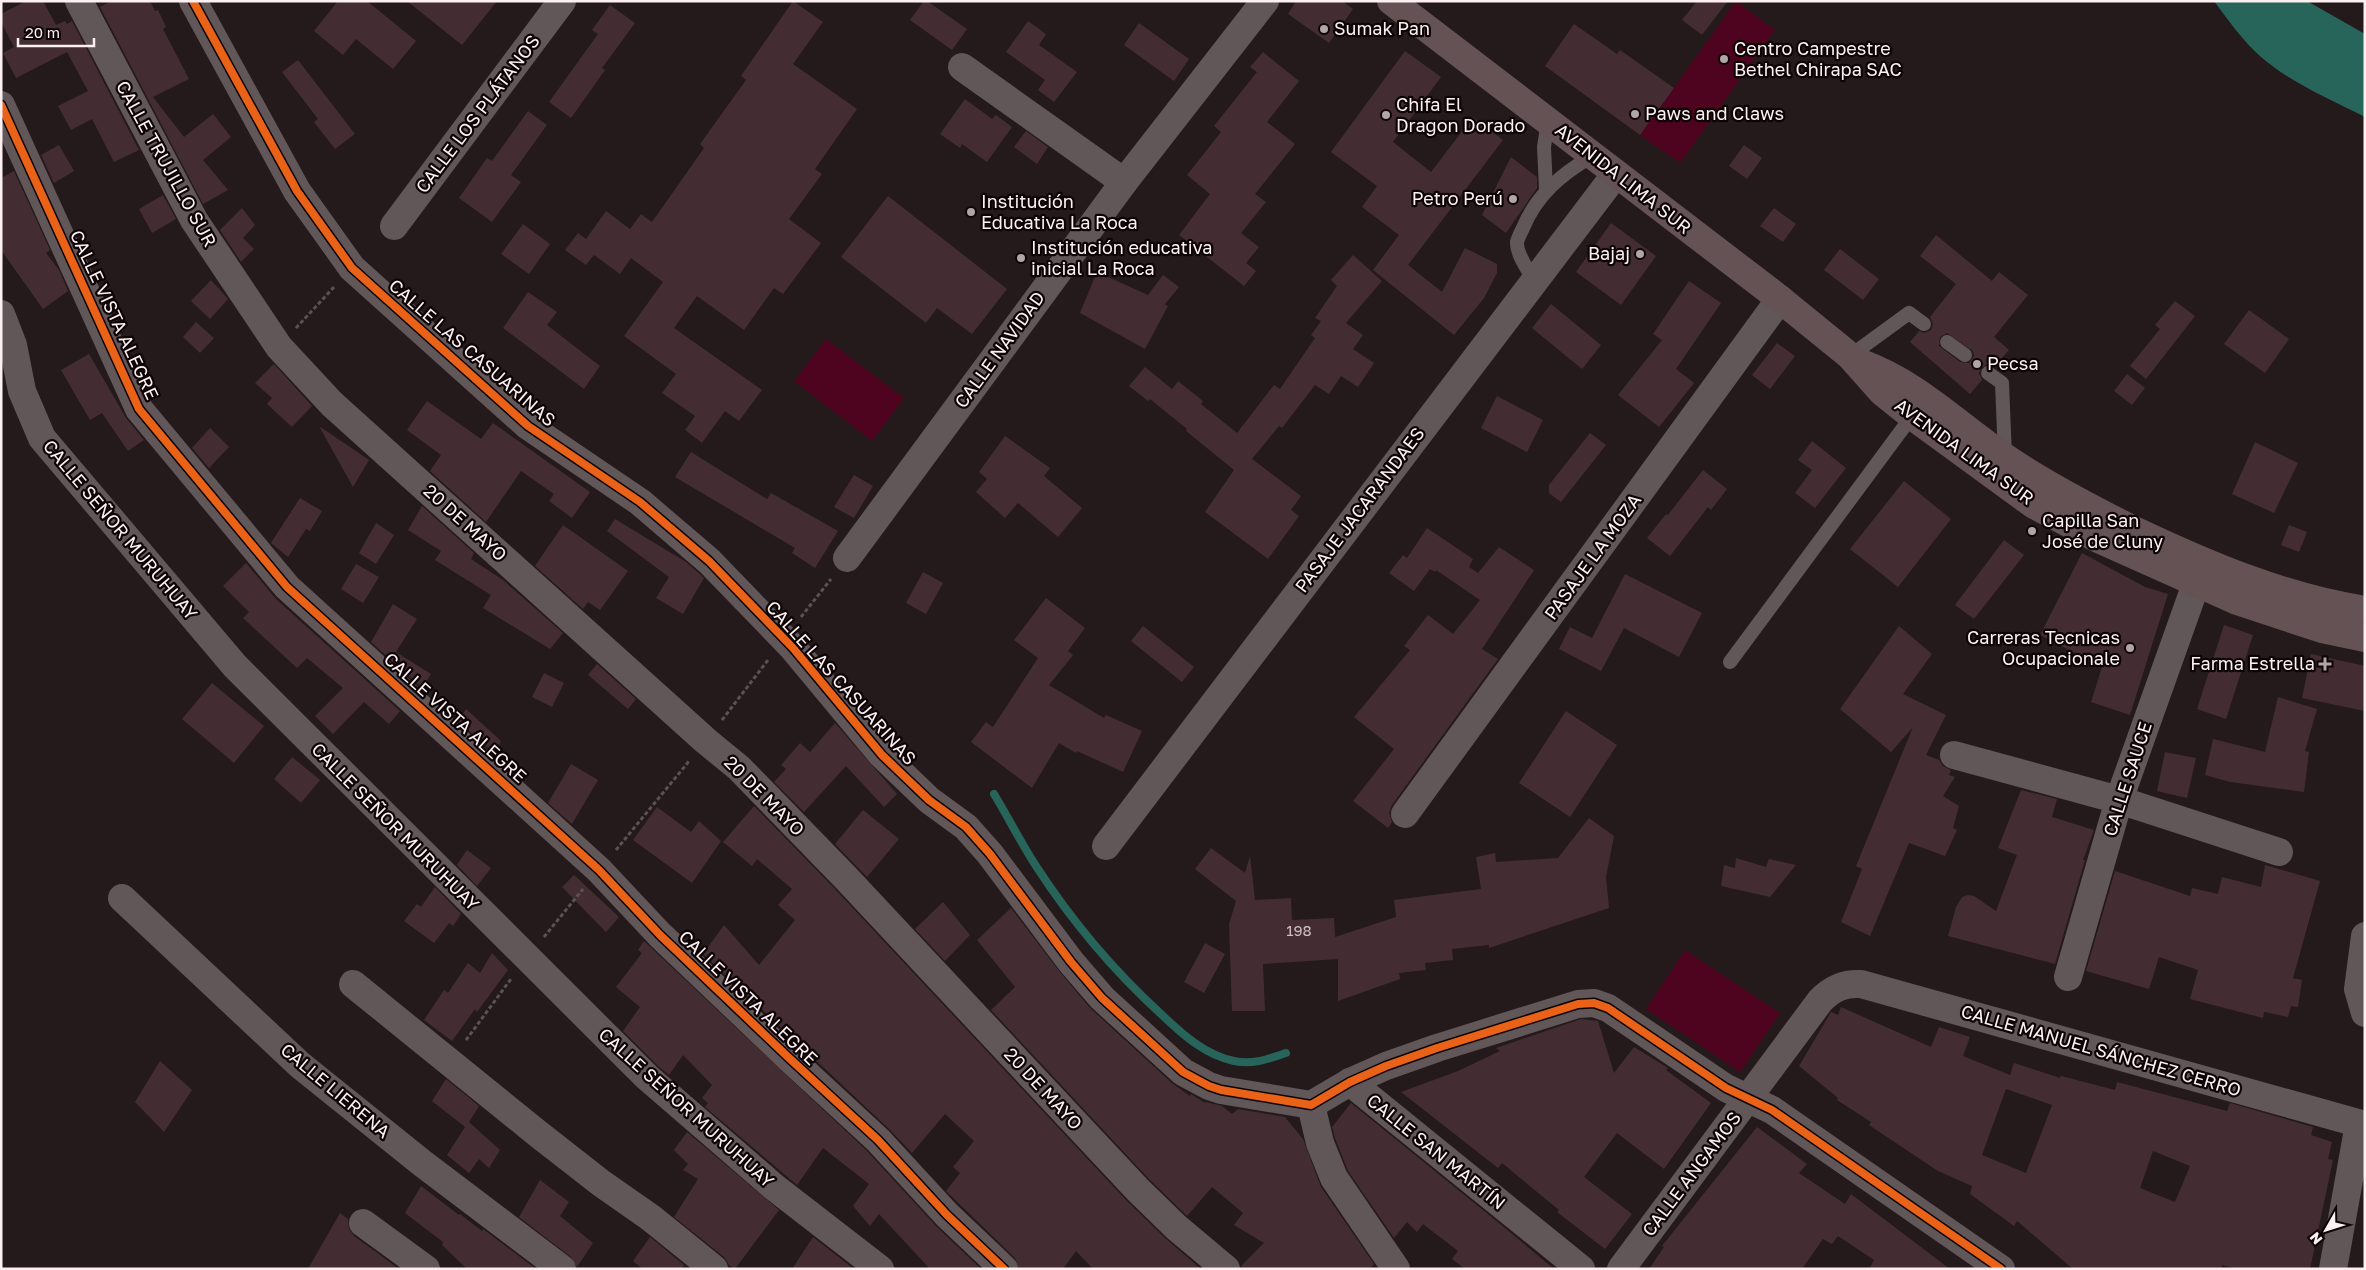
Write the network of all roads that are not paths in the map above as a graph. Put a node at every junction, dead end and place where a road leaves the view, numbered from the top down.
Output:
1 (79, 1) edge
2 (193, 1) edge
3 (562, 1) edge
4 (1265, 1) edge
5 (1392, 1) edge
6 (962, 67) dead end
7 (1, 105) edge
8 (1548, 121) junction
9 (1592, 156) junction
10 (1615, 175) junction
11 (1124, 182) junction
12 (1546, 189) junction
13 (394, 226) dead end
14 (1534, 281) junction
15 (1780, 299) junction
16 (1, 314) edge
17 (1924, 324) dead end
18 (1948, 342) dead end
19 (279, 347) joint
20 (1965, 355) dead end
21 (1851, 358) junction
22 (1988, 373) dead end
23 (1912, 416) junction
24 (2005, 458) junction
25 (847, 558) dead end
26 (2196, 584) junction
27 (2365, 610) edge
28 (2365, 638) edge
29 (1730, 662) dead end
30 (1954, 755) dead end
31 (2119, 800) junction
32 (1404, 814) dead end
33 (1106, 846) dead end
34 (2280, 852) dead end
35 (122, 898) dead end
36 (2365, 936) edge
37 (2068, 977) dead end
38 (353, 984) dead end
39 (1838, 987) joint
40 (2365, 1013) edge
41 (1350, 1082) junction
42 (1748, 1098) junction
43 (1311, 1105) junction
44 (2362, 1124) edge
45 (363, 1223) dead end
46 (1989, 1265) edge
47 (426, 1269) edge
48 (562, 1269) edge
49 (714, 1269) edge
50 (880, 1269) edge
51 (1004, 1269) edge
52 (1226, 1269) edge
53 (1396, 1269) edge
54 (1580, 1269) edge
55 (1621, 1269) edge
56 (2333, 1269) edge

1 - 19 street, CALLE TRUJILLO SUR
2 - 43 street, CALLE LAS CASUARINAS
3 - 13 street, CALLE LOS PLÁTANOS
4 - 11 street, CALLE NAVIDAD
5 - 8 highway, AVENIDA LIMA SUR
6 - 11 street
7 - 51 street, CALLE VISTA ALEGRE
8 - 9 highway, AVENIDA LIMA SUR
8 - 12 lane
9 - 10 highway, AVENIDA LIMA SUR
9 - 12 lane
10 - 14 street, PASAJE JACARANDAES
10 - 15 highway, AVENIDA LIMA SUR
11 - 25 street, CALLE NAVIDAD
12 - 14 lane
14 - 33 street, PASAJE JACARANDAES
15 - 21 highway, AVENIDA LIMA SUR
15 - 32 street, PASAJE LA MOZA
16 - 50 street, CALLE SEÑOR MURUHUAY
17 - 21 lane
18 - 20 lane
19 - 52 street, 20 DE MAYO
21 - 23 highway, AVENIDA LIMA SUR
21 - 24 highway, AVENIDA LIMA SUR
22 - 24 lane
23 - 26 highway, AVENIDA LIMA SUR
23 - 29 lane
24 - 27 highway, AVENIDA LIMA SUR
26 - 28 highway, AVENIDA LIMA SUR
26 - 31 street, CALLE SAUCE
30 - 31 street
31 - 34 street
31 - 37 street, CALLE SAUCE
35 - 48 street, CALLE LIERENA
36 - 40 street
38 - 49 street
39 - 42 street, CALLE ANGAMOS
39 - 44 street, CALLE MANUEL SÁNCHEZ CERRO
41 - 42 street
41 - 43 street, CALLE SAN MARTÍN
41 - 54 street, CALLE SAN MARTÍN
42 - 46 street
42 - 55 street, CALLE ANGAMOS
43 - 53 street
44 - 56 street
45 - 47 street

